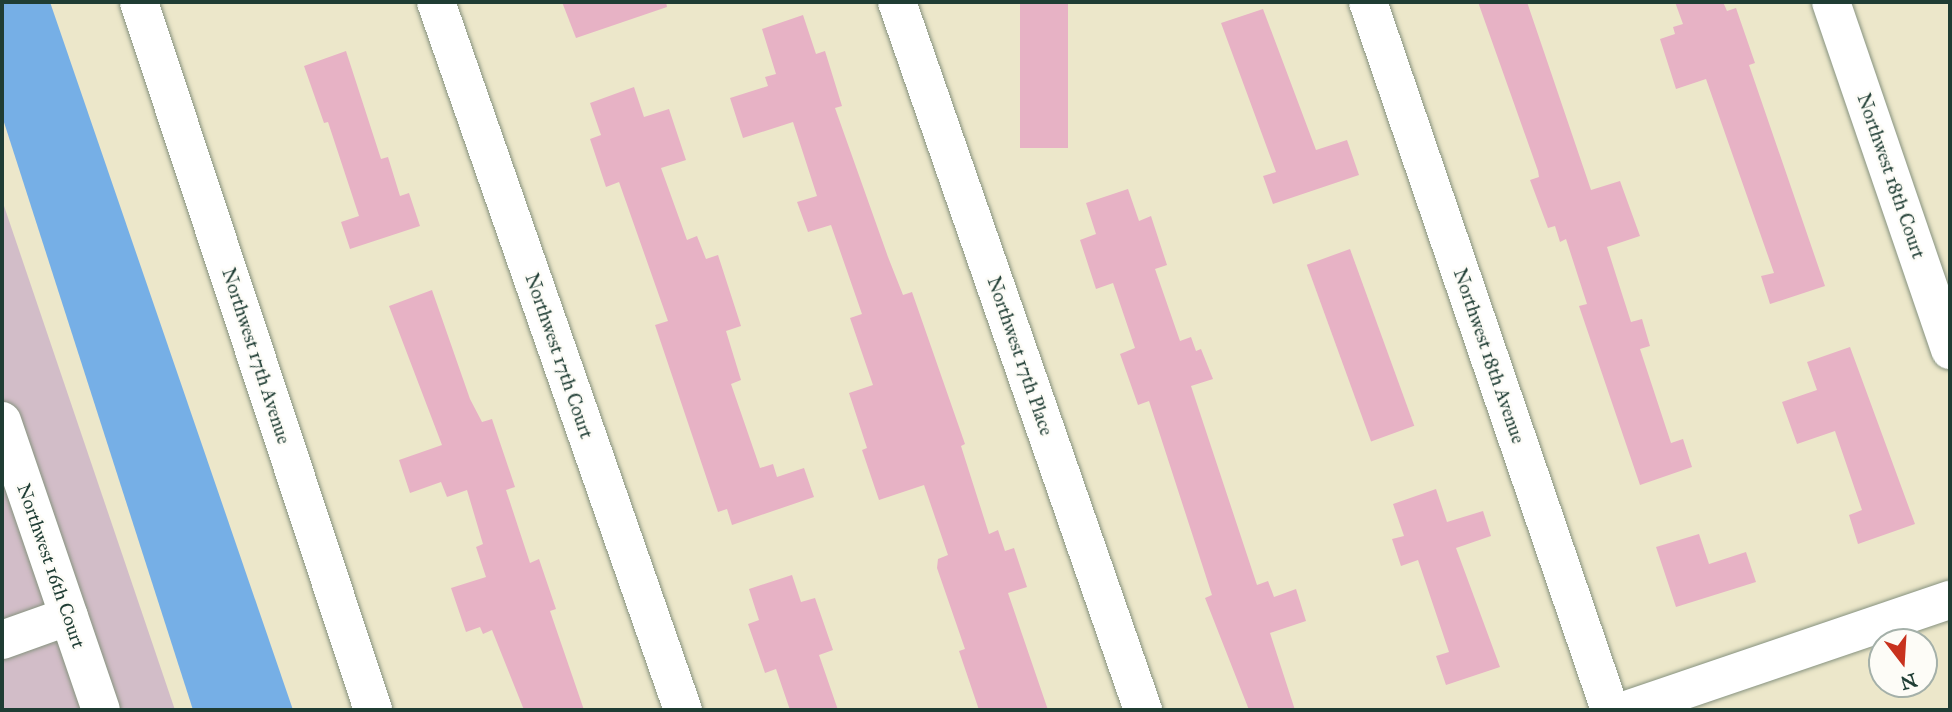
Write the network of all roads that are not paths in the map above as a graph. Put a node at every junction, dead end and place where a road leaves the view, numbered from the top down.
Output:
1 (139, 2) edge
2 (436, 2) edge
3 (897, 2) edge
4 (1368, 2) edge
5 (1831, 2) edge
6 (1950, 350) edge
7 (2, 421) edge
8 (11, 478) edge
9 (1950, 600) edge
10 (69, 616) junction
11 (2, 640) edge
12 (102, 710) edge
13 (373, 710) edge
14 (682, 710) edge
15 (1143, 710) edge
16 (1610, 710) edge
17 (1626, 710) edge

1 - 13 street, Northwest 17th Avenue
2 - 14 street, Northwest 17th Court
3 - 15 street, Northwest 17th Place
4 - 16 street, Northwest 18th Avenue
5 - 6 street, Northwest 18th Court
7 - 8 street, Northwest 16th Court
8 - 10 street, Northwest 16th Court
9 - 17 street
10 - 11 street
10 - 12 street, Northwest 16th Court

